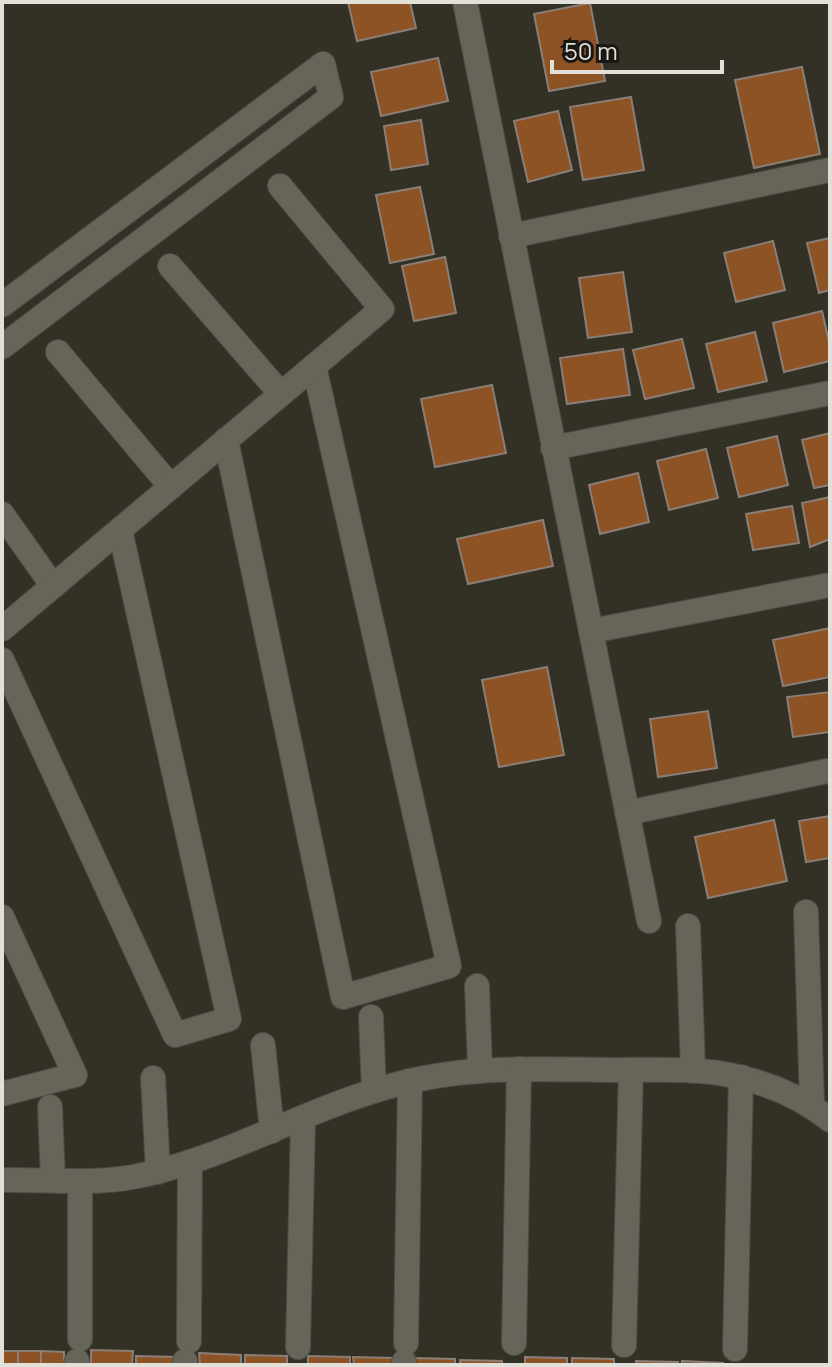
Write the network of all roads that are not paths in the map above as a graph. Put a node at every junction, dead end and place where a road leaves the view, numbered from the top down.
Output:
1 (465, 2) edge
2 (830, 170) edge
3 (280, 186) dead end
4 (511, 236) junction
5 (170, 266) dead end
6 (2, 305) edge
7 (2, 347) edge
8 (58, 352) dead end
9 (314, 366) junction
10 (830, 393) edge
11 (281, 394) junction
12 (226, 440) junction
13 (553, 448) junction
14 (171, 487) junction
15 (2, 514) edge
16 (120, 530) junction
17 (830, 585) edge
18 (53, 586) junction
19 (2, 629) edge
20 (591, 631) junction
21 (2, 660) edge
22 (827, 771) dead end
23 (627, 813) junction
24 (806, 912) dead end
25 (2, 917) edge
26 (649, 921) dead end
27 (688, 926) dead end
28 (477, 986) dead end
29 (371, 1017) dead end
30 (263, 1045) dead end
31 (480, 1069) junction
32 (519, 1069) junction
33 (631, 1070) junction
34 (693, 1071) junction
35 (741, 1077) junction
36 (153, 1078) dead end
37 (410, 1081) junction
38 (374, 1091) junction
39 (2, 1094) edge
40 (50, 1107) dead end
41 (821, 1112) edge
42 (303, 1119) junction
43 (272, 1131) junction
44 (190, 1162) junction
45 (158, 1172) junction
46 (2, 1180) edge
47 (53, 1180) junction
48 (80, 1181) junction
49 (514, 1343) dead end
50 (624, 1345) dead end
51 (735, 1349) dead end
52 (78, 1355) edge
53 (187, 1356) edge
54 (405, 1357) edge
55 (296, 1358) edge

1 - 4 street
2 - 4 street
3 - 9 street
4 - 13 street
5 - 11 street
6 - 7 street
8 - 14 street
9 - 11 street
9 - 12 street
10 - 13 street
11 - 12 street
12 - 14 street
13 - 20 street
14 - 16 street
15 - 18 street
16 - 18 street
16 - 21 street
17 - 20 street
18 - 19 street
20 - 23 street
22 - 23 street
23 - 26 street
24 - 41 street
25 - 39 street
27 - 34 street
28 - 31 street
29 - 38 street
30 - 43 street
31 - 32 street
31 - 37 street
32 - 33 street
32 - 49 street
33 - 34 street
33 - 50 street
34 - 35 street
35 - 41 street
35 - 51 street
36 - 45 street
37 - 38 street
37 - 54 street
38 - 42 street
40 - 47 street
42 - 43 street
42 - 55 street
43 - 44 street
44 - 45 street
44 - 53 street
45 - 48 street
46 - 47 street
47 - 48 street
48 - 52 street

